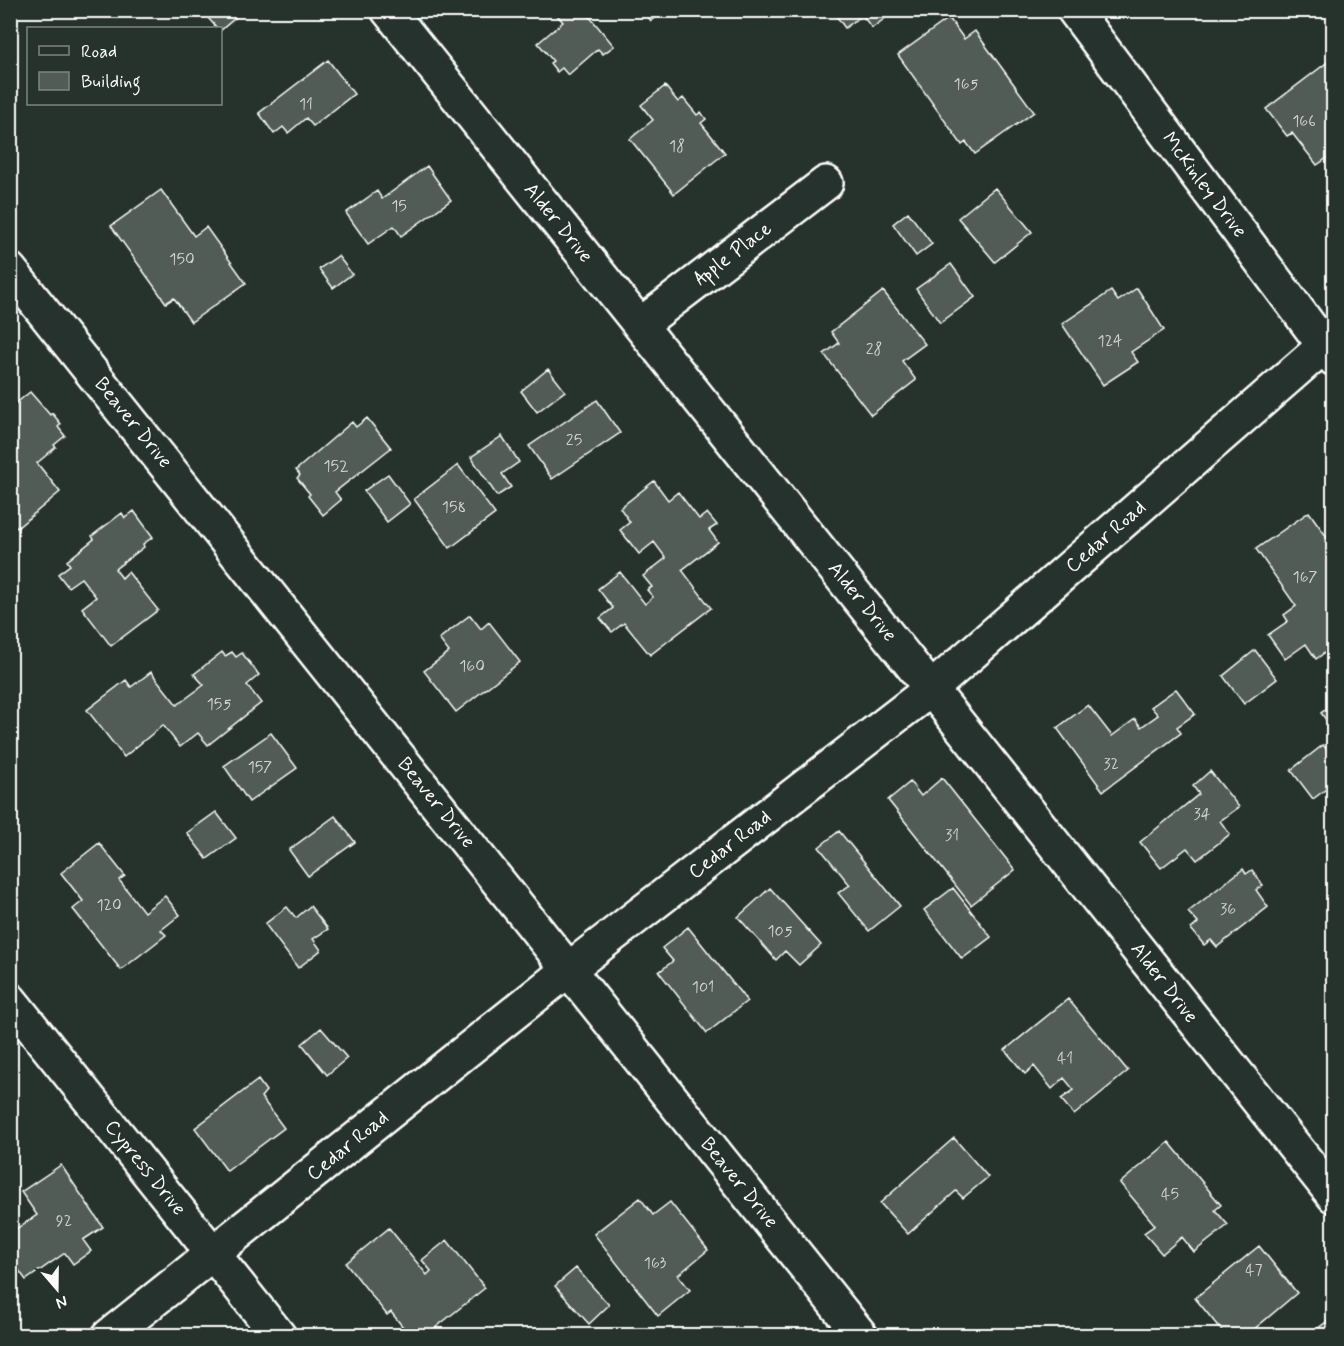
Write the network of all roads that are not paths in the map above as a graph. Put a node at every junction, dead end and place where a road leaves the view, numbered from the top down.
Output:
1 (388, 10) edge
2 (1074, 10) edge
3 (826, 183) dead end
4 (10, 270) edge
5 (640, 325) junction
6 (1330, 346) edge
7 (931, 689) junction
8 (569, 969) junction
9 (10, 1000) edge
10 (1334, 1197) edge
11 (214, 1254) junction
12 (109, 1335) edge
13 (279, 1335) edge
14 (861, 1335) edge

1 - 5 street, Alder Drive
2 - 6 street, McKinley Drive
3 - 5 street, Apple Place
4 - 8 street, Beaver Drive
5 - 7 street, Alder Drive
6 - 7 street, Cedar Road
7 - 8 street, Cedar Road
7 - 10 street, Alder Drive
8 - 11 street, Cedar Road
8 - 14 street, Beaver Drive
9 - 11 street, Cypress Drive
11 - 12 street, Cedar Road
11 - 13 street, Cypress Drive

